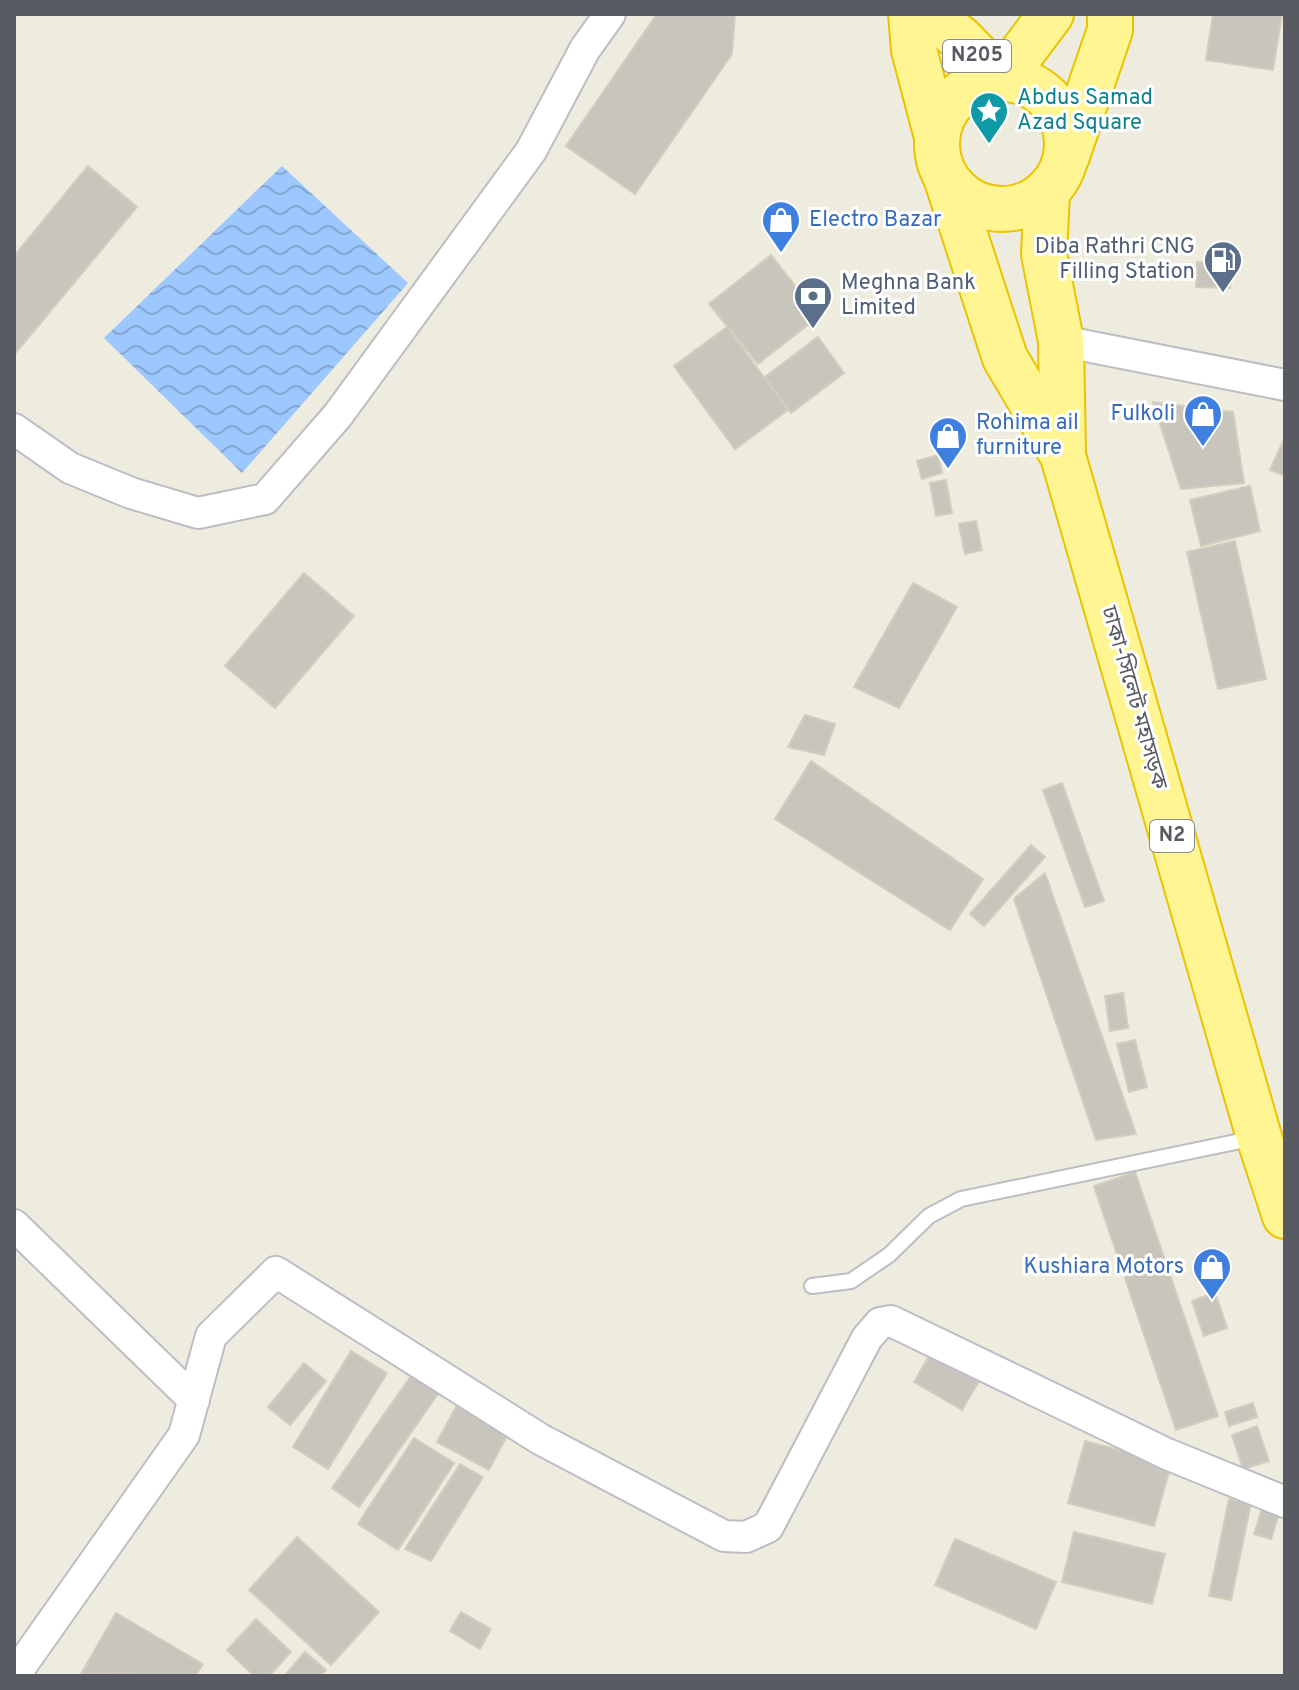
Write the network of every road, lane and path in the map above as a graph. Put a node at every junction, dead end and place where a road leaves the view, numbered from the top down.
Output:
1 (610, 14) edge
2 (911, 14) edge
3 (929, 14) edge
4 (1051, 14) edge
5 (1110, 14) edge
6 (1010, 66) junction
7 (941, 157) junction
8 (1056, 176) junction
9 (1061, 341) junction
10 (1285, 385) edge
11 (14, 429) edge
12 (1063, 456) junction
13 (1259, 1137) junction
14 (1285, 1216) edge
15 (14, 1225) edge
16 (812, 1286) dead end
17 (194, 1400) junction
18 (1285, 1502) edge
19 (14, 1676) edge

1 - 11 street
2 - 7 highway, N205
3 - 6 highway, N205
4 - 6 highway
5 - 8 highway, N2
6 - 7 highway
6 - 8 highway
7 - 8 highway
7 - 12 highway, N2
8 - 9 highway, N2
9 - 10 street
9 - 12 highway, N2
12 - 13 highway, ঢাকা-সিলেট মহাসড়ক / N2
13 - 14 highway, ঢাকা-সিলেট মহাসড়ক / N2
13 - 16 lane
15 - 17 street
17 - 18 street
17 - 19 street

